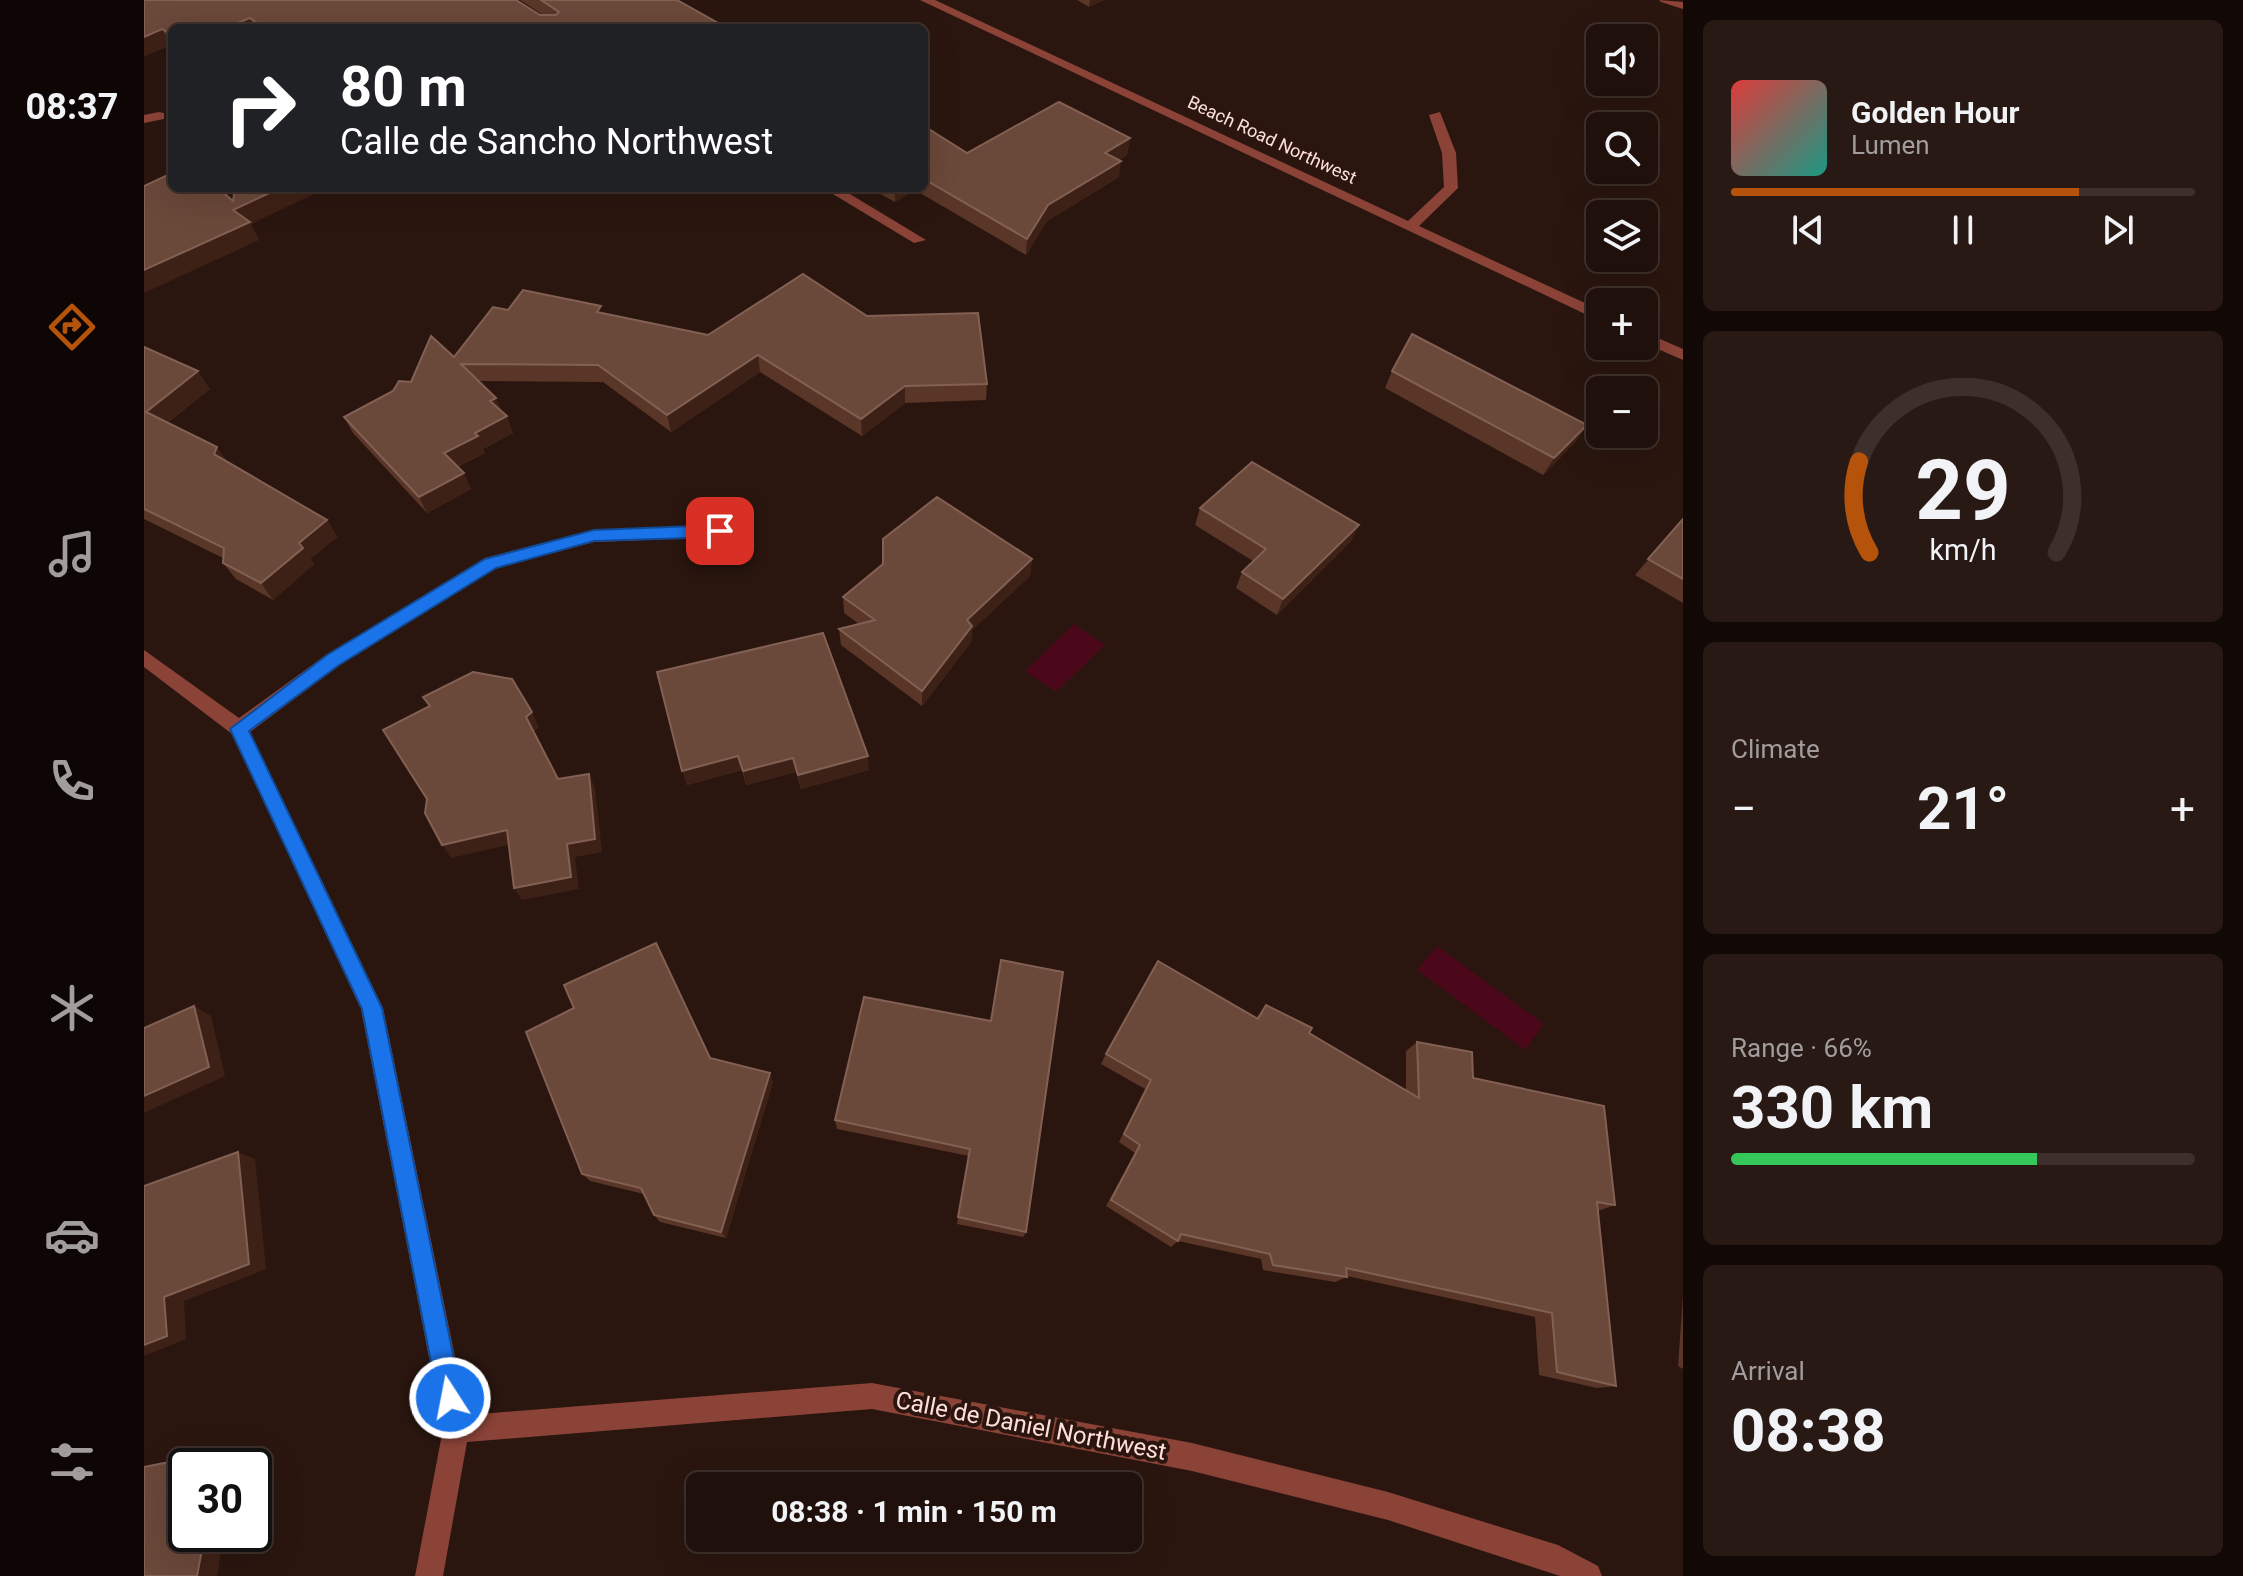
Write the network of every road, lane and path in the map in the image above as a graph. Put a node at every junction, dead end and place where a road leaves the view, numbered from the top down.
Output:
1 (926, 0) edge
2 (1665, 0) edge
3 (1683, 6) edge
4 (1435, 115) dead end
5 (159, 116) dead end
6 (144, 119) edge
7 (837, 192) edge
8 (1410, 227) junction
9 (919, 240) dead end
10 (1586, 309) edge
11 (1658, 343) edge
12 (1683, 355) edge
13 (720, 531) dead end
14 (144, 657) edge
15 (239, 729) junction
16 (456, 1429) junction
17 (429, 1576) edge
18 (1588, 1576) edge

1 - 8 street, Beach Road Northwest
2 - 3 street
4 - 8 street
5 - 6 street
7 - 9 street
8 - 10 street, Beach Road Northwest
11 - 12 street
13 - 15 street
14 - 15 street
15 - 16 street
16 - 17 street
16 - 18 street, Calle de Daniel Northwest

